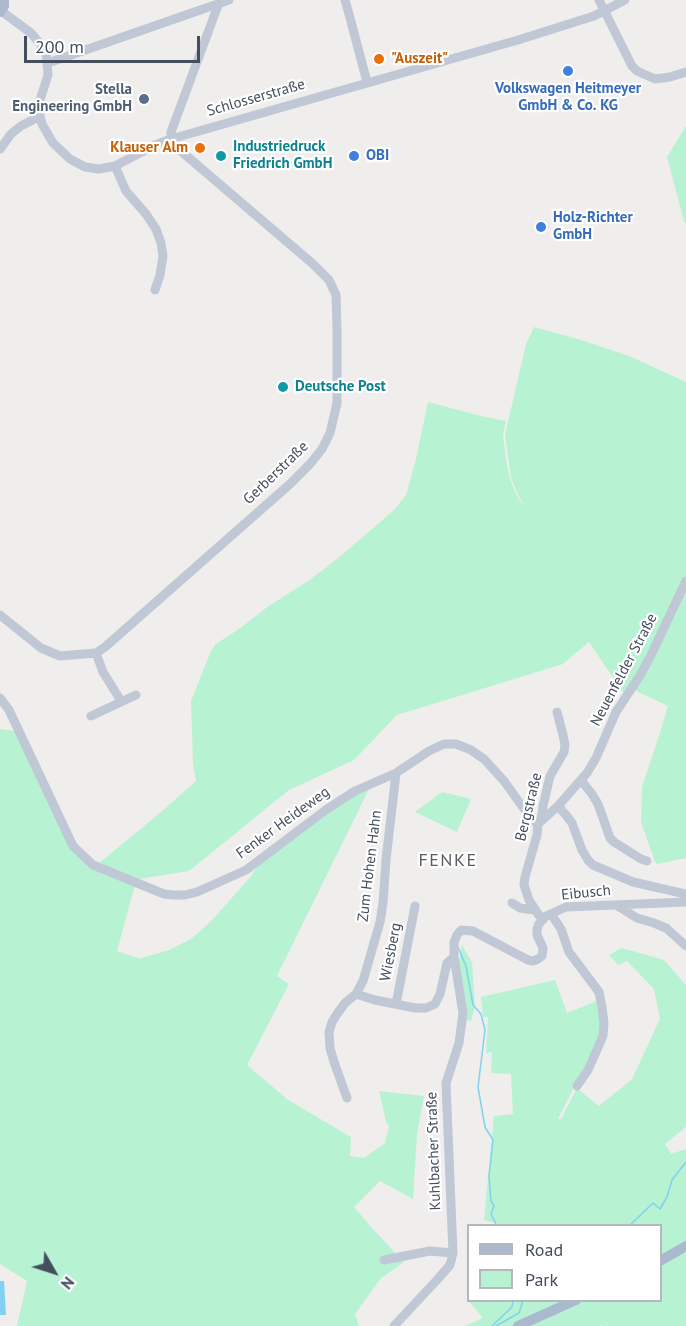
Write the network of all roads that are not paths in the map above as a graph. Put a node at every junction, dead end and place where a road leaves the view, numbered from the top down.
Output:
1 (4, 0) edge
2 (230, 0) edge
3 (345, 0) edge
4 (599, 0) edge
5 (625, 0) edge
6 (219, 2) edge
7 (1, 12) edge
8 (604, 12) junction
9 (48, 63) junction
10 (686, 72) edge
11 (367, 82) junction
12 (40, 116) junction
13 (171, 139) junction
14 (0, 149) edge
15 (115, 166) junction
16 (155, 290) dead end
17 (686, 581) edge
18 (0, 615) edge
19 (96, 653) junction
20 (136, 695) dead end
21 (0, 698) edge
22 (121, 701) junction
23 (556, 712) dead end
24 (91, 716) dead end
25 (396, 773) junction
26 (581, 780) junction
27 (558, 806) junction
28 (538, 824) junction
29 (647, 861) dead end
30 (686, 894) edge
31 (686, 902) edge
32 (512, 903) dead end
33 (616, 905) junction
34 (416, 906) dead end
35 (534, 910) junction
36 (551, 914) junction
37 (542, 920) junction
38 (686, 946) edge
39 (454, 957) junction
40 (356, 994) junction
41 (396, 1004) junction
42 (577, 1086) dead end
43 (347, 1098) dead end
44 (686, 1246) edge
45 (453, 1253) junction
46 (662, 1259) edge
47 (384, 1260) dead end
48 (572, 1302) edge
49 (394, 1326) edge
50 (518, 1326) edge

1 - 7 main road
2 - 6 street
3 - 11 street
4 - 8 street
5 - 8 street, Schlosserstraße
6 - 9 street
6 - 13 street
7 - 9 street
8 - 10 street
8 - 11 street, Schlosserstraße
9 - 12 street
11 - 13 street, Schlosserstraße
12 - 14 street
12 - 15 street, Schlosserstraße
13 - 15 street, Schlosserstraße
13 - 19 street, Gerberstraße
15 - 16 street
17 - 26 street, Neuenfelder Straße
18 - 19 street
19 - 22 street
20 - 22 street
21 - 25 street, Fenker Heideweg
22 - 24 street
23 - 28 street, Bergstraße
25 - 28 street, Fenker Heideweg
25 - 40 street, Zum Hohen Hahn
26 - 27 street, Neuenfelder Straße
26 - 29 street
27 - 28 street, Neuenfelder Straße
27 - 30 street
28 - 35 street, Bergstraße
31 - 33 street, Eibusch
32 - 35 street
33 - 36 street, Eibusch
33 - 38 street
34 - 41 street, Wiesberg
35 - 37 street, Bergstraße
36 - 37 street, Eibusch
36 - 42 street
37 - 39 street
39 - 41 street
39 - 45 street, Kuhlbacher Straße
40 - 41 street
40 - 43 street, Zum Hohen Hahn
44 - 46 main road
45 - 47 street
45 - 49 street
48 - 50 main road

